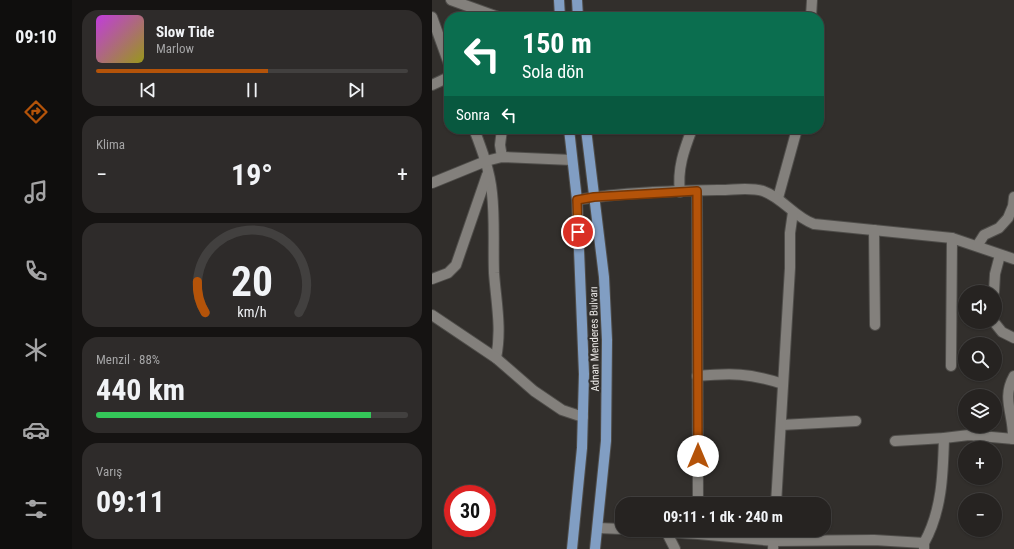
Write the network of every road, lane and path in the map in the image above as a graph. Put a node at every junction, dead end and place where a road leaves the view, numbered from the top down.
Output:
1 (452, 0) edge
2 (559, 0) edge
3 (577, 0) edge
4 (812, 0) edge
5 (484, 12) edge
6 (560, 12) edge
7 (578, 12) edge
8 (811, 12) edge
9 (432, 17) edge
10 (444, 50) edge
11 (444, 79) edge
12 (432, 85) edge
13 (476, 134) edge
14 (501, 134) edge
15 (569, 134) edge
16 (587, 134) edge
17 (690, 134) edge
18 (796, 134) edge
19 (502, 157) junction
20 (572, 160) junction
21 (486, 161) junction
22 (488, 174) junction
23 (432, 184) edge
24 (697, 191) junction
25 (680, 192) junction
26 (594, 197) junction
27 (778, 198) junction
28 (1014, 198) edge
29 (577, 200) junction
30 (794, 212) junction
31 (874, 230) junction
32 (952, 238) junction
33 (977, 246) junction
34 (1000, 255) junction
35 (1014, 259) edge
36 (432, 279) edge
37 (994, 285) edge
38 (432, 315) edge
39 (875, 325) dead end
40 (1000, 329) edge
41 (1014, 338) edge
42 (496, 358) junction
43 (951, 366) dead end
44 (697, 376) junction
45 (1014, 376) edge
46 (783, 384) junction
47 (583, 417) junction
48 (856, 420) dead end
49 (781, 425) junction
50 (944, 438) junction
51 (1014, 439) edge
52 (895, 441) dead end
53 (698, 497) edge
54 (776, 497) edge
55 (598, 528) junction
56 (615, 529) edge
57 (669, 537) edge
58 (727, 537) edge
59 (874, 544) edge
60 (773, 545) edge
61 (924, 546) edge
62 (572, 549) edge
63 (595, 549) edge
64 (675, 549) edge

1 - 5 street
2 - 6 main road
3 - 7 main road
4 - 8 street
9 - 10 street
11 - 12 street
13 - 21 street
14 - 19 street
15 - 20 main road, Adnan Menderes Bulvarı
16 - 26 main road, Adnan Menderes Bulvarı
17 - 25 street
18 - 27 street
19 - 20 street
19 - 21 street
20 - 29 main road, Adnan Menderes Bulvarı
21 - 22 street
21 - 23 street
22 - 36 street
22 - 42 street
24 - 25 street
24 - 27 street
24 - 44 street
25 - 26 street
26 - 29 street
26 - 55 main road, Adnan Menderes Bulvarı
27 - 30 street
28 - 33 street
29 - 47 main road, Adnan Menderes Bulvarı
30 - 31 street
30 - 46 street
31 - 32 street
31 - 39 street
32 - 33 street
32 - 43 street
33 - 34 street
34 - 35 street
34 - 37 street
38 - 42 street
40 - 41 street
42 - 47 street
44 - 46 street
44 - 53 street
45 - 51 street
46 - 49 street
47 - 62 main road, Adnan Menderes Bulvarı
48 - 49 street
49 - 54 street
50 - 51 street
50 - 52 street
50 - 61 street
55 - 56 street
55 - 63 main road, Adnan Menderes Bulvarı
57 - 64 street
58 - 60 street
59 - 60 street
59 - 61 street

